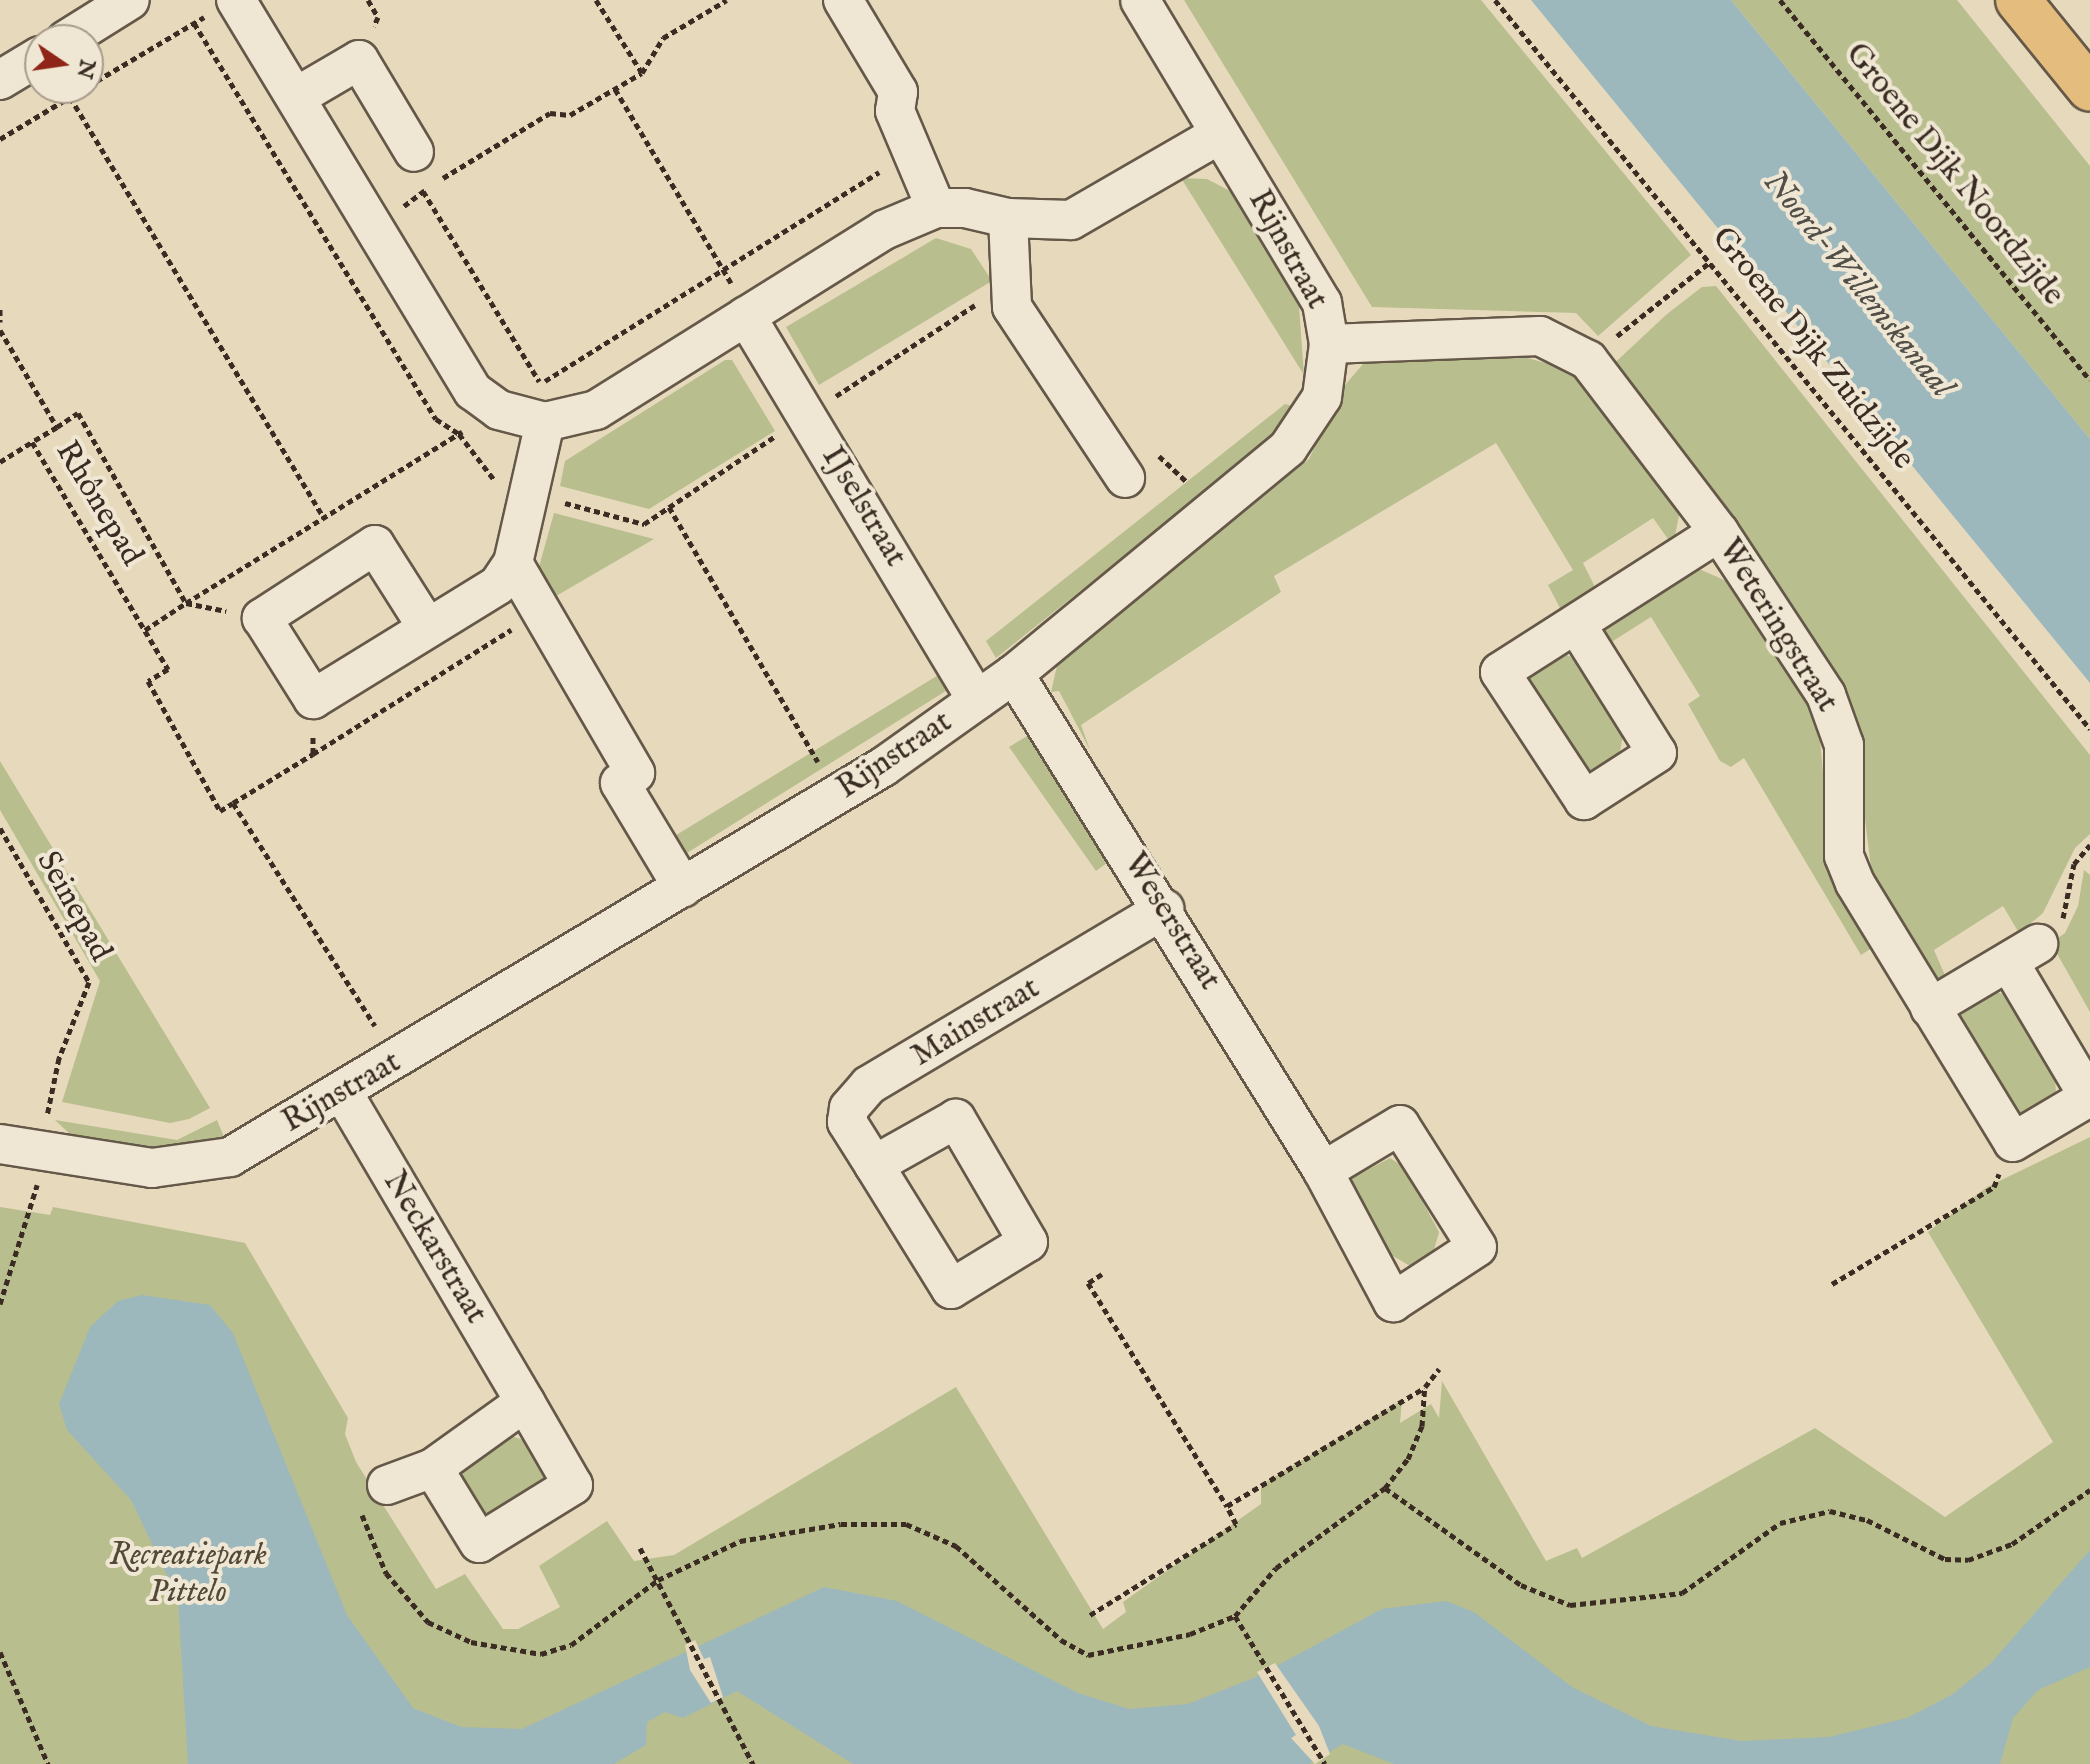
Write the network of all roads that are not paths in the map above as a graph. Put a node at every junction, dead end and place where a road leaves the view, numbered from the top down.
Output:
1 (130, 0) edge
2 (843, 0) edge
3 (1140, 0) edge
4 (2018, 0) edge
5 (228, 4) edge
6 (79, 21) edge
7 (24, 66) edge
8 (0, 80) edge
9 (2090, 89) edge
10 (296, 97) junction
11 (1220, 134) junction
12 (414, 152) road end
13 (936, 208) junction
14 (1008, 218) junction
15 (746, 316) junction
16 (1329, 344) junction
17 (545, 422) junction
18 (1125, 478) road end
19 (1719, 532) junction
20 (513, 563) junction
21 (1576, 624) junction
22 (427, 627) junction
23 (1014, 674) junction
24 (977, 700) junction
25 (683, 888) junction
26 (1164, 909) junction
27 (1930, 1008) junction
28 (343, 1093) junction
29 (0, 1144) edge
30 (874, 1165) dead end
31 (1323, 1171) junction
32 (525, 1402) junction
33 (433, 1468) junction
34 (387, 1485) road end

1 - 6 street
2 - 13 street
3 - 11 street, Rijnstraat
4 - 9 highway
5 - 10 street
7 - 8 street
10 - 12 street
10 - 17 street
11 - 14 street
11 - 16 street, Rijnstraat
13 - 14 street
13 - 15 street
14 - 18 street
15 - 17 street
15 - 24 street, IJselstraat
16 - 19 street, Weteringstraat
16 - 23 street, Rijnstraat
17 - 20 street
19 - 21 street
19 - 27 street, Weteringstraat
20 - 22 street
20 - 25 street
21 - 21 street
22 - 22 street
23 - 24 street, Rijnstraat
23 - 26 street, Weserstraat
24 - 25 street, Rijnstraat
25 - 28 street, Rijnstraat
26 - 30 street, Mainstraat
26 - 31 street, Weserstraat
27 - 27 street, Weteringstraat
28 - 29 street, Rijnstraat
28 - 32 street, Neckarstraat
31 - 31 street, Weserstraat
32 - 33 street
32 - 33 street, Neckarstraat
33 - 34 street

